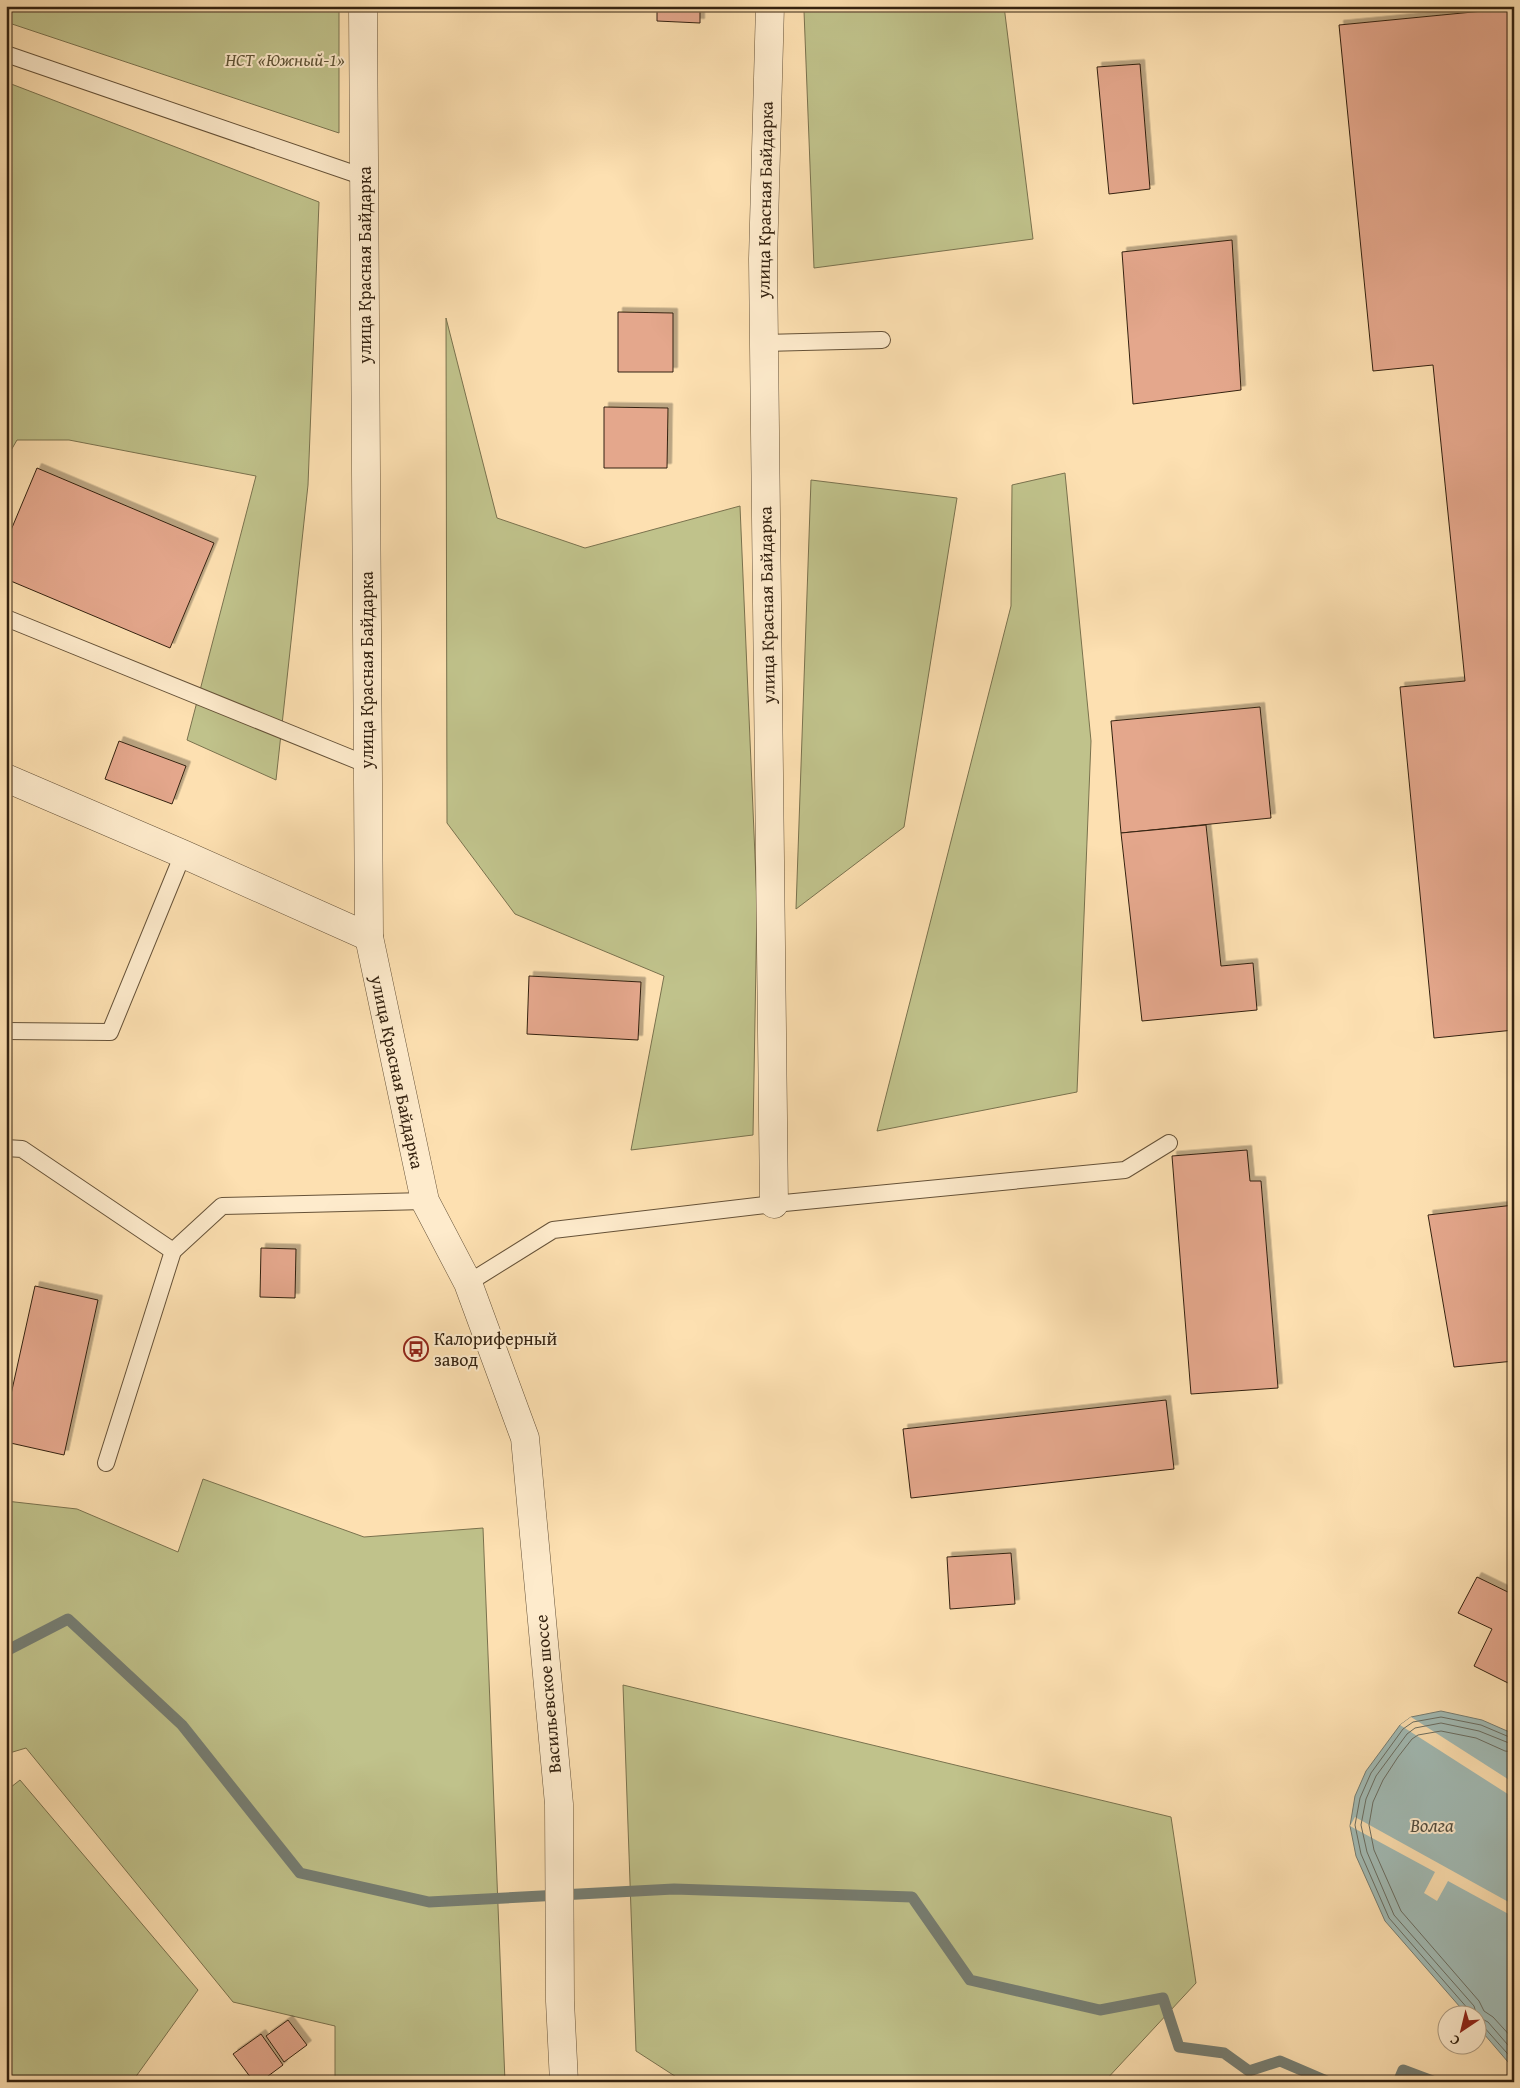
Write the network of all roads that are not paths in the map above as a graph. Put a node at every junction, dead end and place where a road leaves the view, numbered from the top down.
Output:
1 (363, 6) edge
2 (770, 6) edge
3 (6, 54) edge
4 (364, 177) junction
5 (882, 340) dead end
6 (764, 343) junction
7 (6, 618) edge
8 (368, 765) junction
9 (6, 778) edge
10 (183, 854) junction
11 (369, 937) junction
12 (6, 1030) edge
13 (1169, 1143) dead end
14 (6, 1148) edge
15 (425, 1201) junction
16 (774, 1204) junction
17 (173, 1251) junction
18 (468, 1284) junction
19 (480, 1314) joint
20 (106, 1463) dead end
21 (564, 2082) edge

1 - 4 street, улица Красная Байдарка
2 - 6 street, улица Красная Байдарка
3 - 4 lane
4 - 8 street, улица Красная Байдарка
5 - 6 lane
6 - 16 street, улица Красная Байдарка
7 - 8 lane
8 - 11 street, улица Красная Байдарка
9 - 10 street
10 - 11 street
10 - 12 lane
11 - 15 street, улица Красная Байдарка
13 - 16 lane
14 - 17 lane
15 - 17 lane
15 - 18 street, улица Красная Байдарка
16 - 18 lane
17 - 20 lane
18 - 19 street, улица Красная Байдарка
19 - 21 street, Васильевское шоссе

